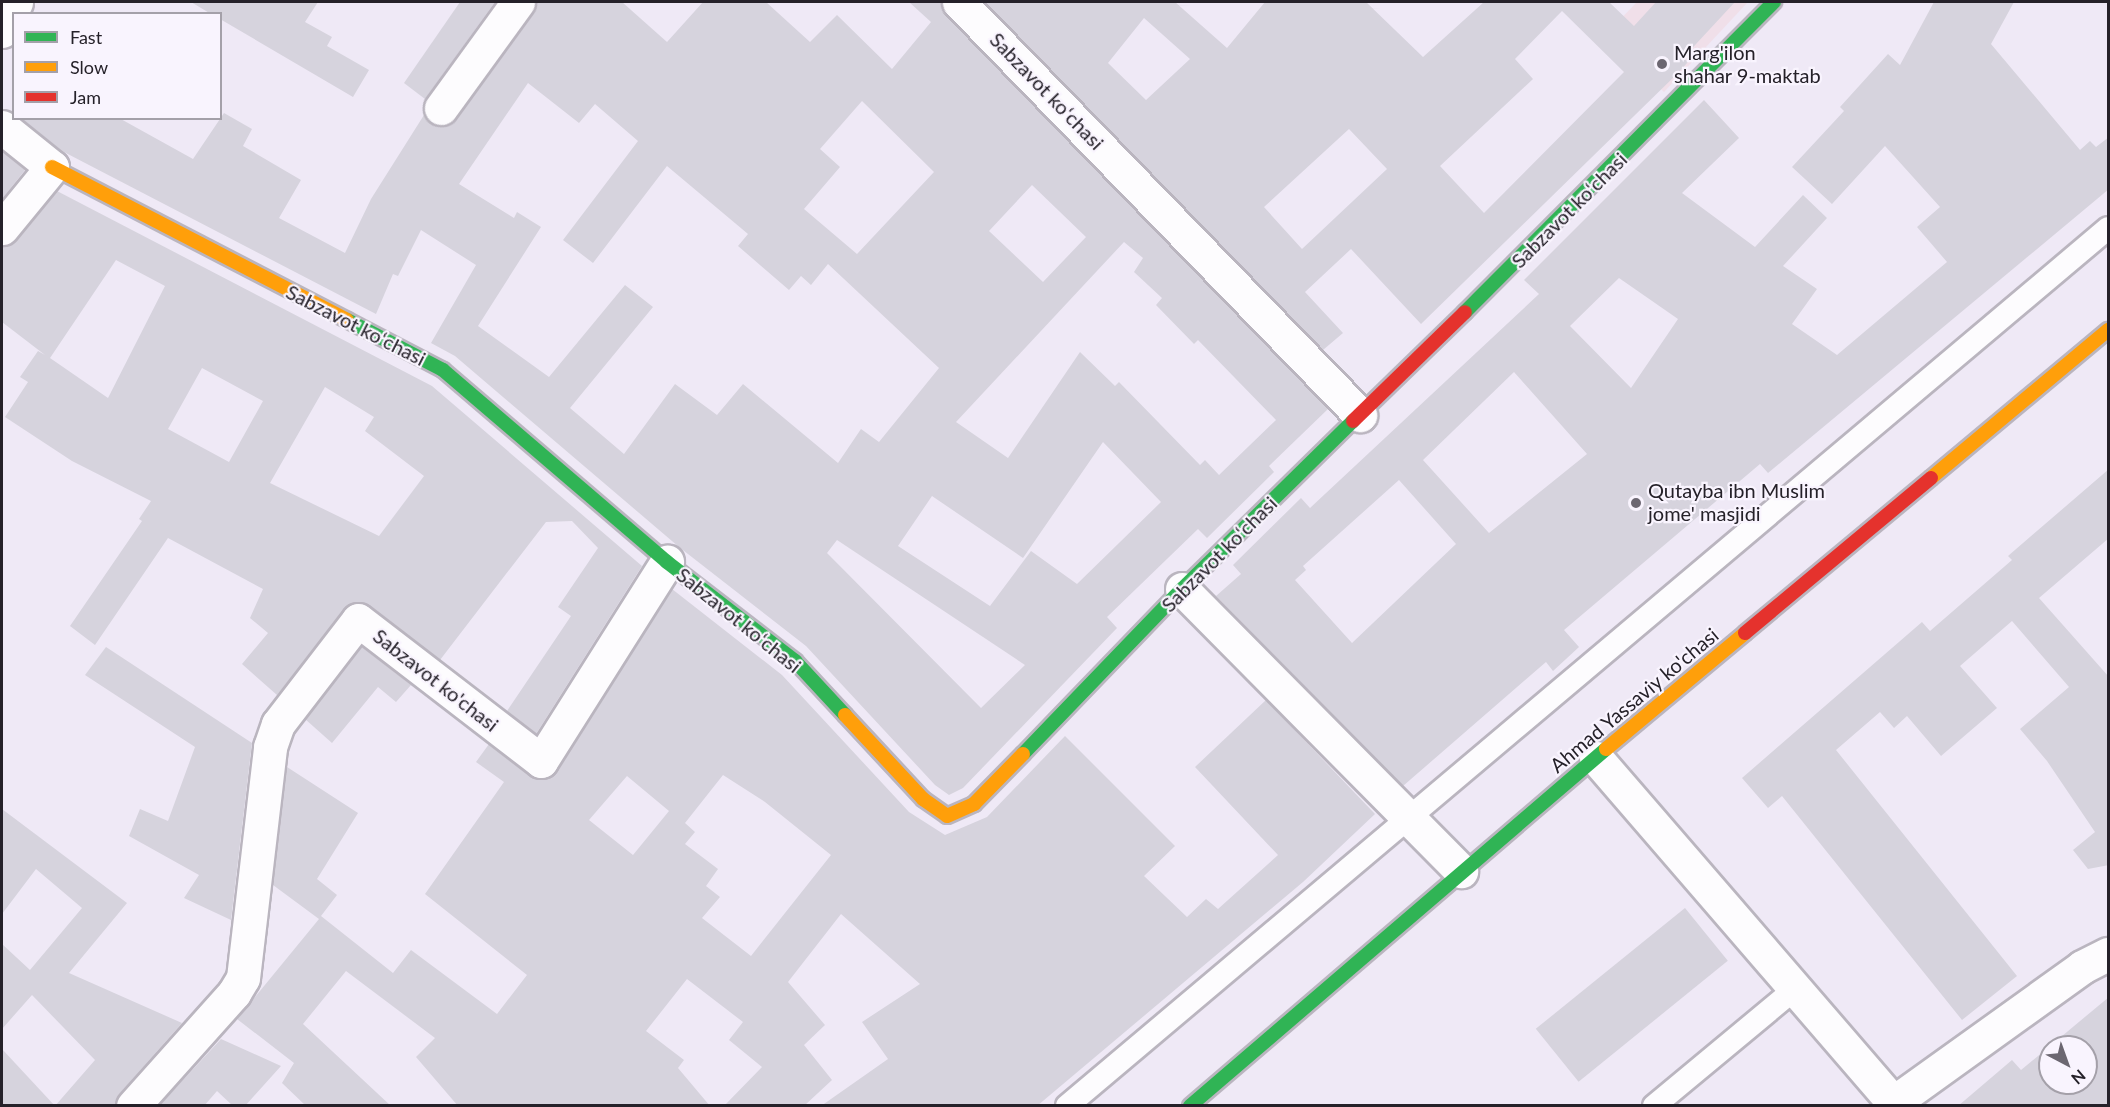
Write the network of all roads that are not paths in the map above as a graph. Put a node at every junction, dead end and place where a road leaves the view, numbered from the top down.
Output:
1 (16, 2) edge
2 (518, 2) edge
3 (959, 2) edge
4 (1774, 2) edge
5 (2, 31) edge
6 (441, 108) dead end
7 (2, 127) edge
8 (52, 167) junction
9 (2, 228) edge
10 (2109, 228) edge
11 (2109, 330) edge
12 (1360, 415) junction
13 (667, 562) junction
14 (1182, 589) junction
15 (1596, 758) junction
16 (1409, 818) junction
17 (1461, 871) junction
18 (2109, 954) edge
19 (1795, 989) junction
20 (1895, 1104) edge
21 (133, 1106) edge
22 (1066, 1106) edge
23 (1190, 1106) edge
24 (1654, 1106) edge

1 - 5 street
2 - 6 street
3 - 12 street, Sabzavot koʻchasi
4 - 12 street, Sabzavot koʻchasi
7 - 8 street
8 - 9 street
8 - 13 street, Sabzavot koʻchasi
10 - 16 lane
11 - 15 street, Ahmad Yassaviy ko'chasi
12 - 14 street, Sabzavot koʻchasi
13 - 14 street, Sabzavot koʻchasi
13 - 21 street, Sabzavot ko'chasi
14 - 16 street
15 - 17 street, Ahmad Yassaviy ko'chasi
15 - 19 street
16 - 17 street
16 - 22 lane
17 - 23 street, Ahmad Yassaviy ko'chasi
18 - 20 street
19 - 20 street
19 - 24 lane

